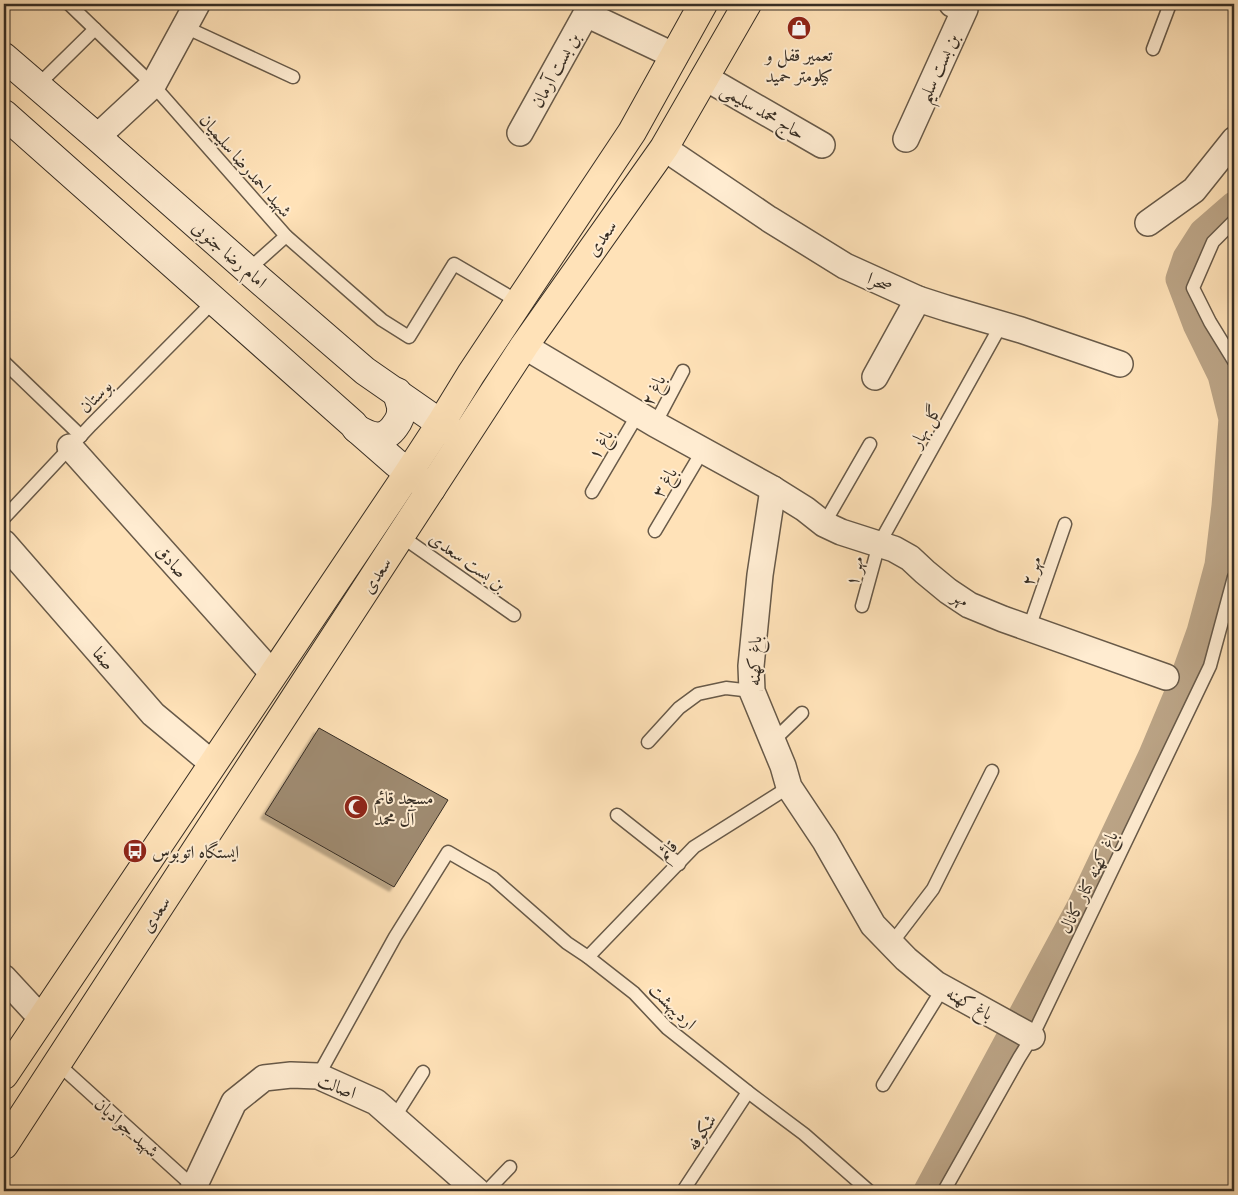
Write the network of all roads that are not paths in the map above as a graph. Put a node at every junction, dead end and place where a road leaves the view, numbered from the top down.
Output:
1 (69, 4) edge
2 (197, 4) edge
3 (703, 4) edge
4 (747, 4) edge
5 (952, 4) edge
6 (1170, 4) edge
7 (185, 27) junction
8 (95, 29) junction
9 (1153, 49) dead end
10 (674, 56) junction
11 (4, 58) edge
12 (293, 77) dead end
13 (704, 77) junction
14 (153, 85) junction
15 (37, 86) junction
16 (5, 115) edge
17 (520, 133) dead end
18 (97, 137) junction
19 (906, 139) dead end
20 (1234, 140) edge
21 (822, 146) dead end
22 (664, 148) junction
23 (1234, 221) edge
24 (1148, 223) dead end
25 (286, 236) junction
26 (248, 270) junction
27 (918, 299) junction
28 (214, 301) junction
29 (519, 302) junction
30 (1001, 325) junction
31 (524, 346) junction
32 (1234, 361) edge
33 (4, 362) edge
34 (1120, 364) dead end
35 (683, 371) dead end
36 (875, 377) dead end
37 (397, 392) junction
38 (647, 419) junction
39 (441, 423) junction
40 (356, 428) junction
41 (464, 439) junction
42 (76, 441) junction
43 (870, 444) dead end
44 (703, 450) junction
45 (408, 472) junction
46 (431, 489) junction
47 (773, 489) junction
48 (592, 492) dead end
49 (4, 518) edge
50 (824, 524) junction
51 (1065, 524) dead end
52 (655, 531) dead end
53 (401, 536) junction
54 (4, 543) edge
55 (878, 544) junction
56 (1234, 576) edge
57 (862, 606) dead end
58 (514, 615) dead end
59 (1029, 628) junction
60 (273, 674) junction
61 (1166, 677) dead end
62 (752, 691) junction
63 (802, 713) dead end
64 (773, 740) junction
65 (648, 742) dead end
66 (213, 764) junction
67 (992, 771) dead end
68 (789, 787) junction
69 (617, 815) dead end
70 (678, 864) junction
71 (891, 944) junction
72 (588, 958) junction
73 (4, 978) edge
74 (943, 988) junction
75 (42, 1019) junction
76 (1032, 1038) junction
77 (57, 1063) junction
78 (424, 1072) dead end
79 (4, 1075) edge
80 (318, 1076) junction
81 (882, 1085) dead end
82 (748, 1092) junction
83 (394, 1118) junction
84 (4, 1145) edge
85 (510, 1168) dead end
86 (195, 1190) edge
87 (477, 1191) edge
88 (487, 1191) edge
89 (683, 1191) edge
90 (869, 1191) edge
91 (944, 1191) edge

1 - 8 lane, شهید احمدرضا سلیمیان
2 - 7 street
3 - 10 main road, سعدی
4 - 13 main road, سعدی
5 - 19 street, بن بست سلیم
6 - 9 lane
7 - 12 lane
7 - 14 street
8 - 14 lane, شهید احمدرضا سلیمیان
8 - 15 lane
10 - 17 street, بن بست آرمان
10 - 29 main road, سعدی
11 - 15 street, امام رضا جنوبی
13 - 21 street, حاج محمد سلیمی
13 - 22 main road, سعدی
14 - 18 street
14 - 25 lane, شهید احمدرضا سلیمیان
15 - 18 street, امام رضا جنوبی
16 - 28 street
18 - 26 street, امام رضا جنوبی
20 - 24 street
22 - 27 street, صحرا
22 - 31 main road, سعدی
23 - 32 lane
25 - 26 lane
25 - 29 lane, شهید احمدرضا سلیمیان
26 - 37 street, امام رضا جنوبی
27 - 30 street, صحرا
27 - 36 street
28 - 40 street
28 - 42 lane, بوستان
29 - 39 main road, سعدی
30 - 34 street, صحرا
30 - 55 lane, گل بهار
31 - 38 street
31 - 41 main road, سعدی
33 - 42 lane
35 - 38 lane, باغ ۲
37 - 39 street, امام رضا جنوبی
37 - 40 street
38 - 44 street
38 - 48 lane, باغ ۱
39 - 41 street, امام رضا جنوبی
39 - 45 main road, سعدی
40 - 45 street
41 - 46 main road, سعدی
42 - 49 lane, بوستان
42 - 60 street, صادق
43 - 50 lane
44 - 47 street
44 - 52 lane, باغ ۳
45 - 46 street
45 - 60 main road, سعدی
46 - 53 main road, سعدی
47 - 50 street, مهر
47 - 62 street, باغ کهنه
50 - 55 street, مهر
51 - 59 lane, مهر ۲
53 - 58 lane, بن بست سعدی
53 - 77 main road, سعدی
54 - 66 street, صفا
55 - 57 lane, مهر ۱
55 - 59 street, مهر
56 - 76 lane, باغ کهنه کنار کانال
59 - 61 street, مهر
60 - 66 main road, سعدی
62 - 64 street, باغ کهنه
62 - 65 lane
63 - 64 lane
64 - 68 street, باغ کهنه
66 - 75 main road, سعدی
67 - 71 lane
68 - 70 lane, قائم
68 - 71 street, باغ کهنه
69 - 70 lane
70 - 72 lane, قائم
71 - 74 street, باغ کهنه
72 - 80 lane, اردیبهشت
72 - 82 lane, اردیبهشت
73 - 75 street
74 - 76 street, باغ کهنه
74 - 81 lane
75 - 79 main road, سعدی
76 - 91 lane, باغ کهنه کنار کانال
77 - 84 main road, سعدی
77 - 86 lane, شهید جوادیان
78 - 83 lane
80 - 83 street, اصالت
80 - 86 street, اصالت
82 - 89 lane, شکوفه
82 - 90 lane, اردیبهشت
83 - 87 street, اصالت
85 - 88 lane

